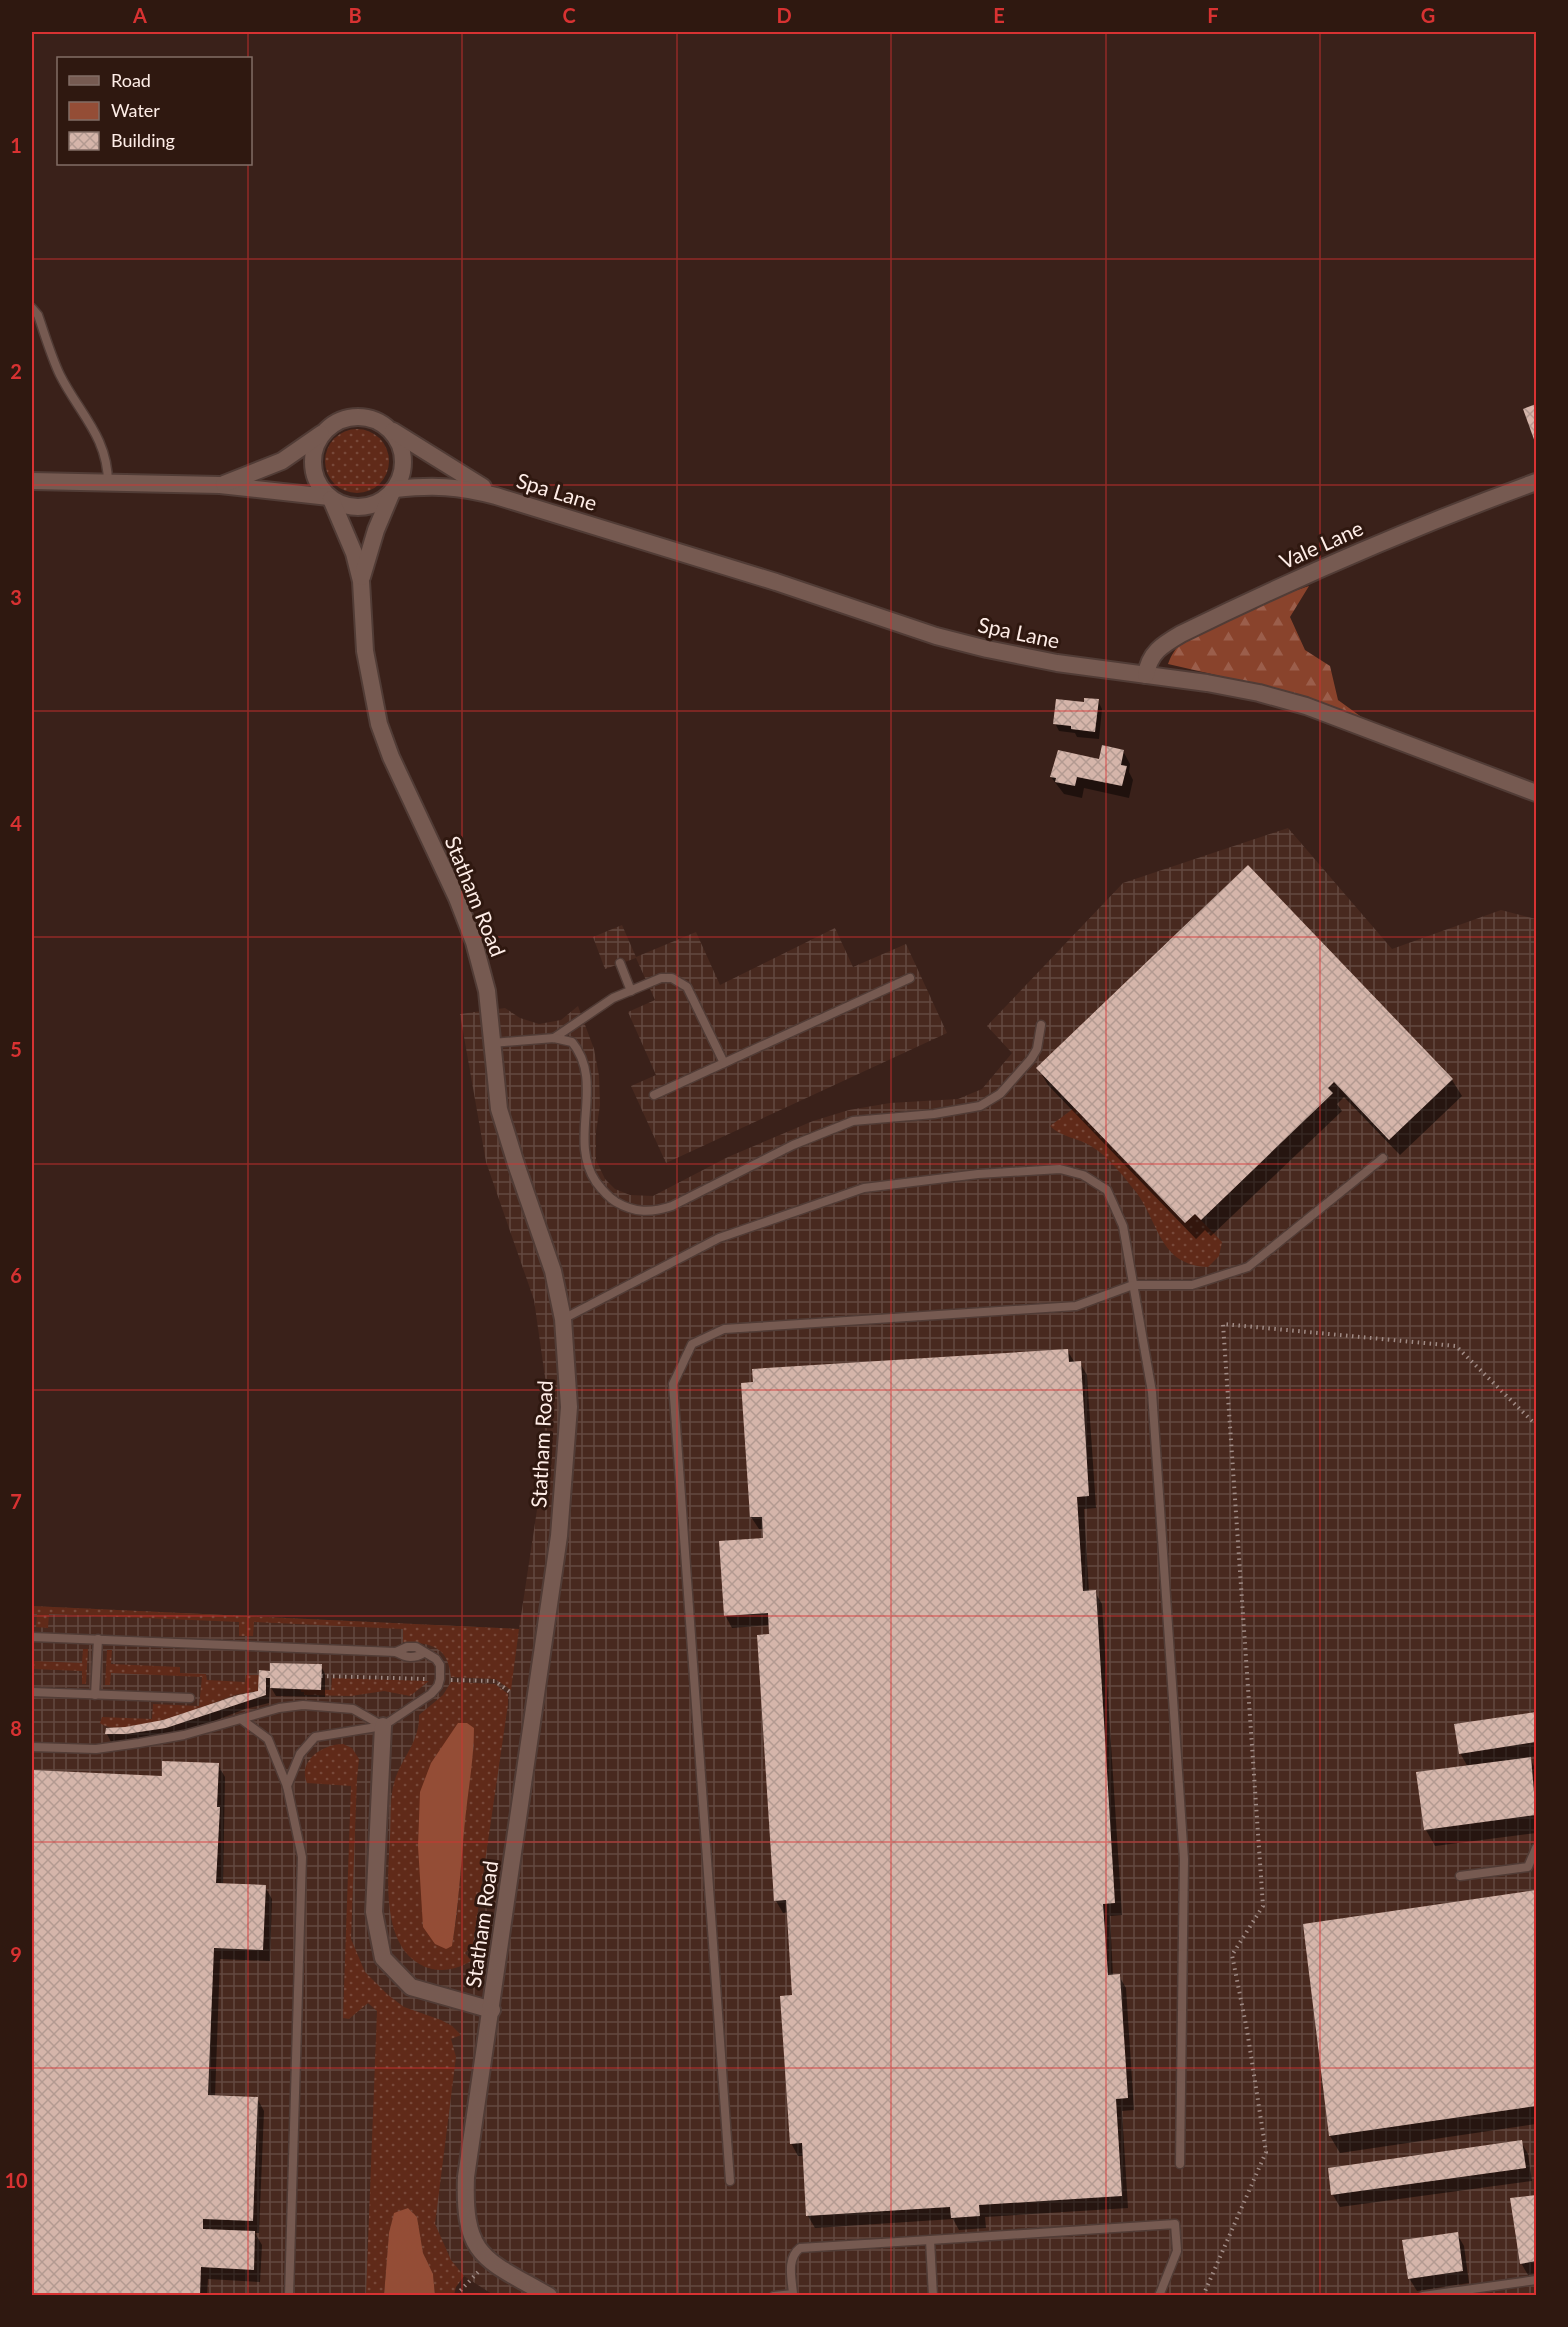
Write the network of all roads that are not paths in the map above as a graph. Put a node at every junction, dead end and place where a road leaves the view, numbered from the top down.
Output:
1 (32, 308) edge
2 (390, 429) junction
3 (321, 434) junction
4 (32, 481) edge
5 (1536, 482) edge
6 (108, 483) junction
7 (220, 485) junction
8 (393, 491) junction
9 (496, 496) junction
10 (330, 498) junction
11 (361, 581) junction
12 (1146, 675) junction
13 (1536, 793) edge
14 (620, 963) dead end
15 (910, 978) dead end
16 (631, 991) junction
17 (1041, 1025) dead end
18 (554, 1038) junction
19 (492, 1043) junction
20 (724, 1063) junction
21 (654, 1095) dead end
22 (1383, 1158) dead end
23 (1133, 1285) junction
24 (563, 1319) junction
25 (32, 1637) edge
26 (98, 1639) junction
27 (32, 1692) edge
28 (95, 1695) junction
29 (190, 1698) dead end
30 (241, 1719) junction
31 (383, 1726) junction
32 (32, 1747) edge
33 (288, 1786) junction
34 (1536, 1848) edge
35 (1460, 1876) dead end
36 (492, 2010) junction
37 (1180, 2164) dead end
38 (730, 2181) dead end
39 (930, 2240) junction
40 (1536, 2280) edge
41 (289, 2295) edge
42 (549, 2295) edge
43 (774, 2295) edge
44 (933, 2295) edge
45 (1160, 2295) edge
46 (1423, 2295) edge

1 - 6 lane
2 - 3 street
2 - 8 street
2 - 9 street, Spa Lane
3 - 7 street
3 - 10 street
4 - 6 street
5 - 12 street, Vale Lane
6 - 7 street
7 - 10 street
8 - 9 street, Spa Lane
8 - 10 street
8 - 11 street, Statham Road
9 - 12 street, Spa Lane
10 - 11 street, Statham Road
11 - 19 street, Statham Road
12 - 13 street, Spa Lane
14 - 16 lane
15 - 20 lane
16 - 18 lane
16 - 20 lane
17 - 18 lane
18 - 19 lane
19 - 24 street, Statham Road
20 - 21 lane
22 - 23 lane
23 - 24 lane
23 - 37 lane
23 - 38 lane
24 - 36 street, Statham Road
25 - 26 lane
26 - 28 lane
26 - 31 lane
27 - 28 lane
28 - 29 lane
30 - 31 lane
30 - 32 lane
30 - 33 lane
31 - 33 lane
31 - 36 street
33 - 41 lane
34 - 35 lane
36 - 42 street, Statham Road
39 - 43 lane
39 - 44 lane
39 - 45 lane
40 - 46 lane

